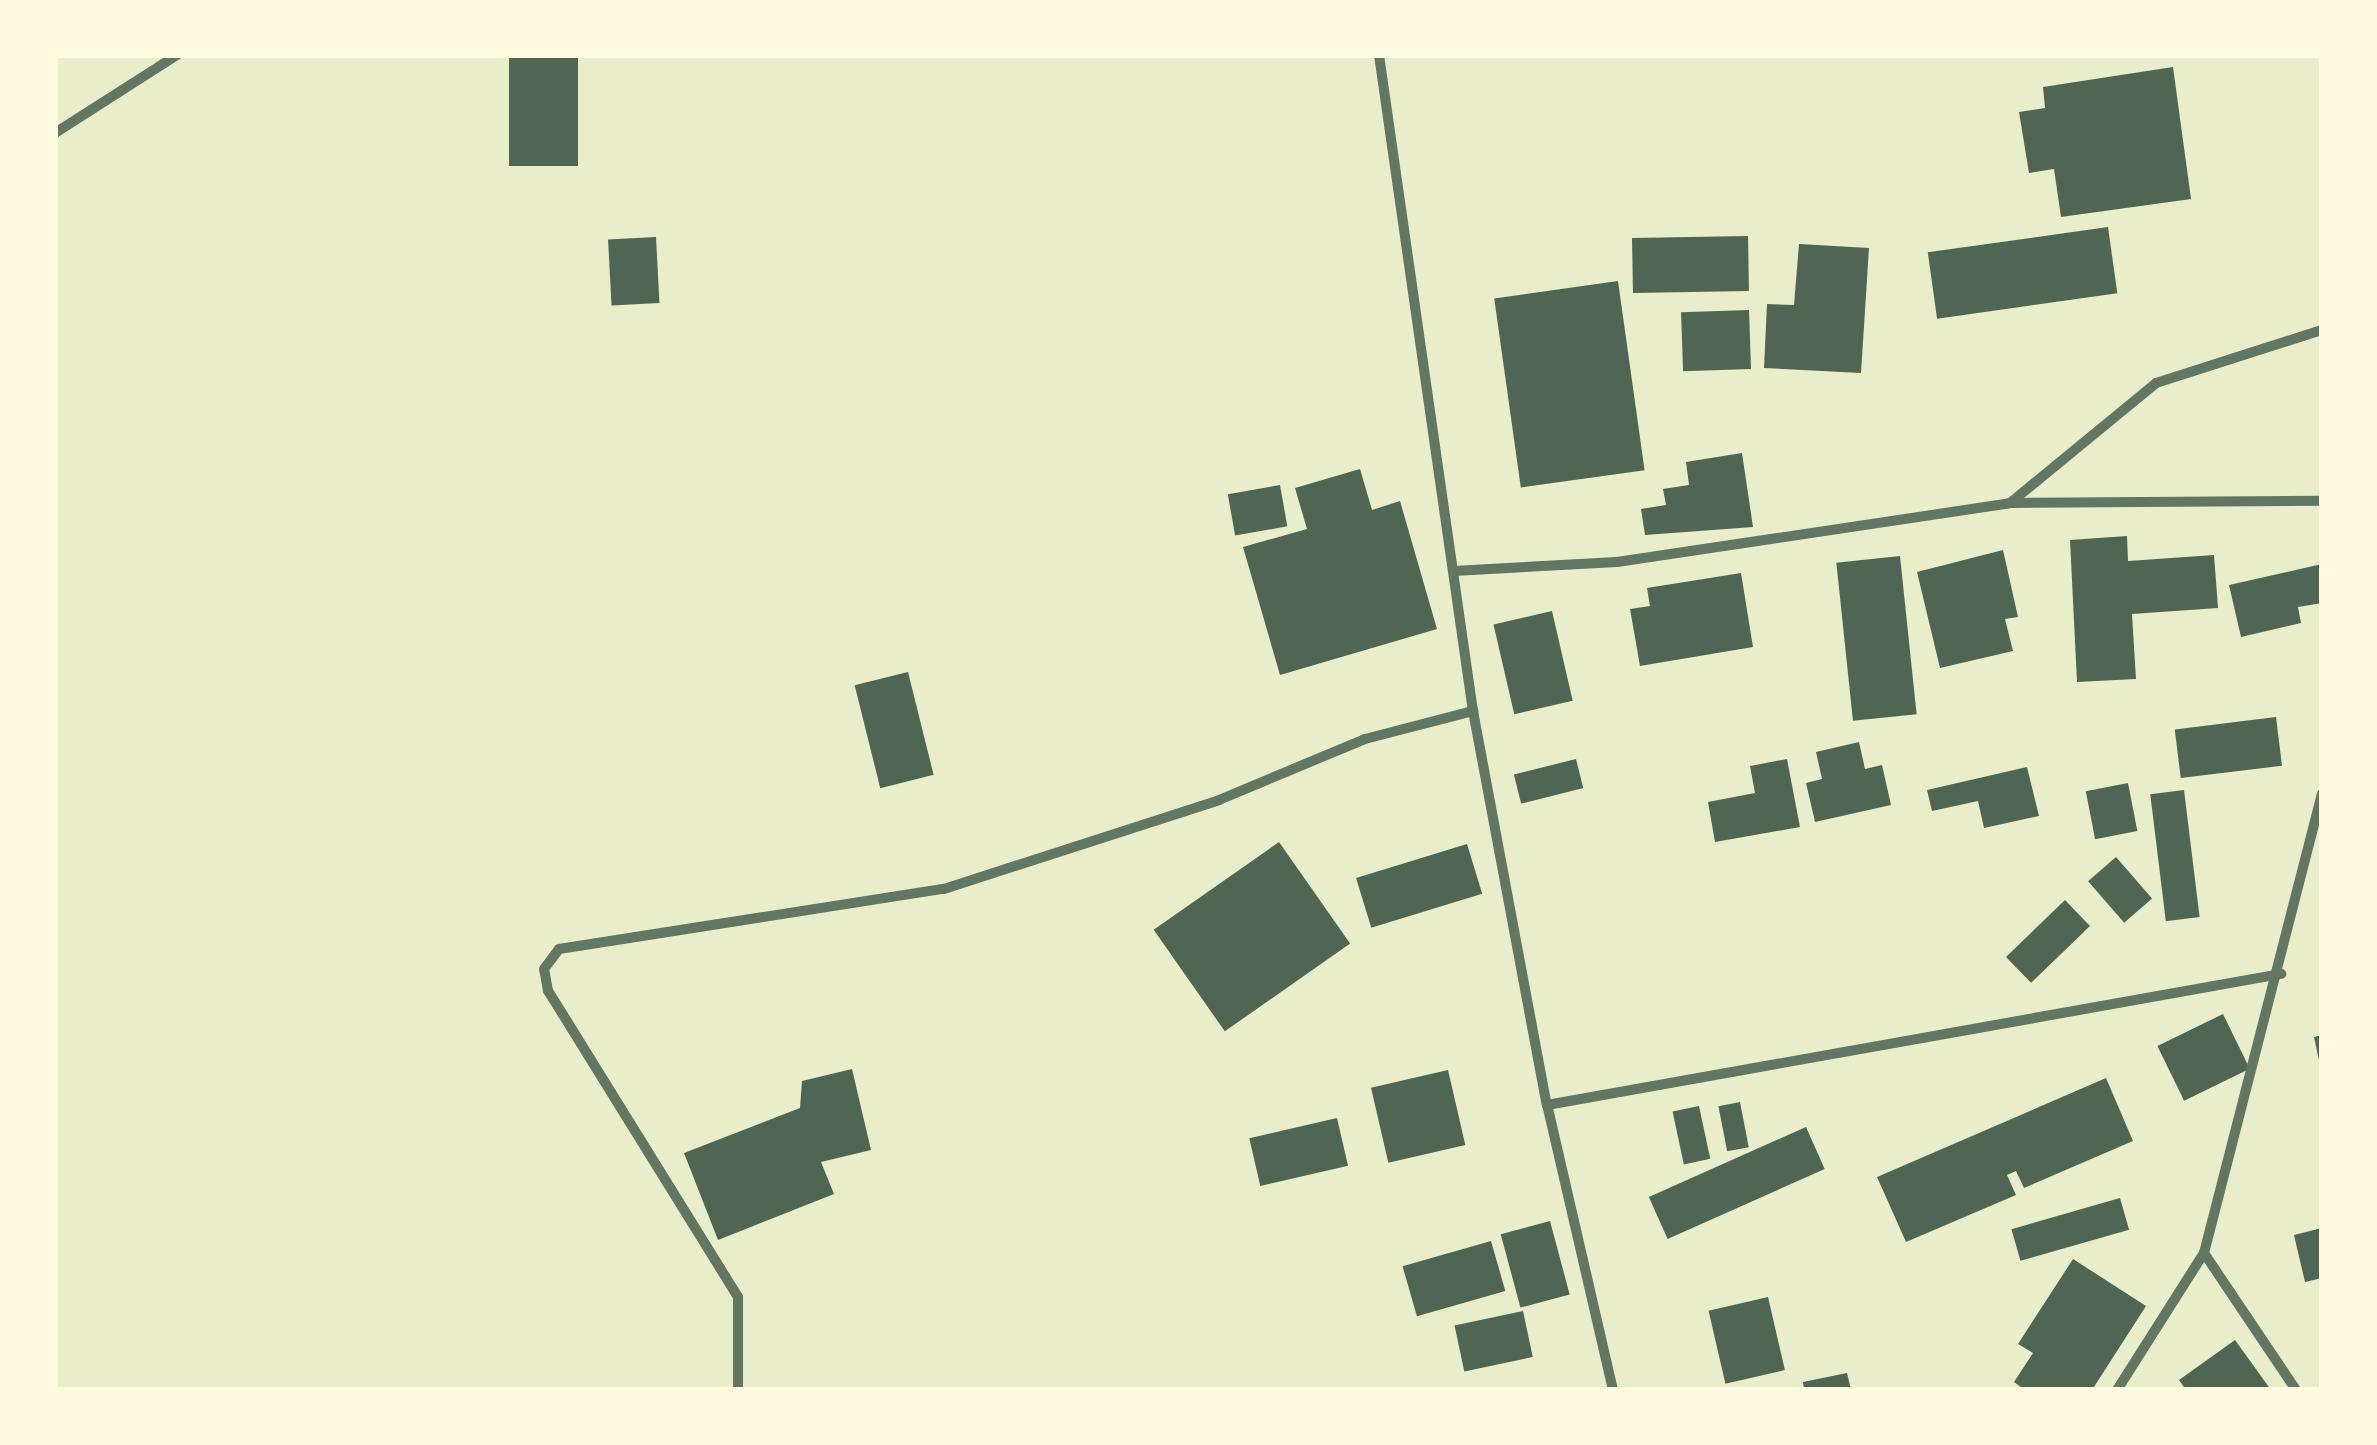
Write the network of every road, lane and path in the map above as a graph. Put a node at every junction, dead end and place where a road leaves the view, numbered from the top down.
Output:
1 (177, 55) edge
2 (1378, 55) edge
3 (55, 133) edge
4 (2322, 330) edge
5 (2322, 501) edge
6 (2010, 504) junction
7 (1454, 571) junction
8 (1473, 711) junction
9 (2322, 794) edge
10 (2282, 974) junction
11 (1547, 1105) junction
12 (2204, 1253) junction
13 (738, 1390) edge
14 (1614, 1390) edge
15 (2117, 1390) edge
16 (2296, 1390) edge

1 - 3 street
2 - 7 street
4 - 6 street
5 - 6 street
6 - 7 street
7 - 8 street
8 - 11 street
8 - 13 street
9 - 10 street
10 - 11 street
10 - 12 street
11 - 14 street
12 - 15 street
12 - 16 street

